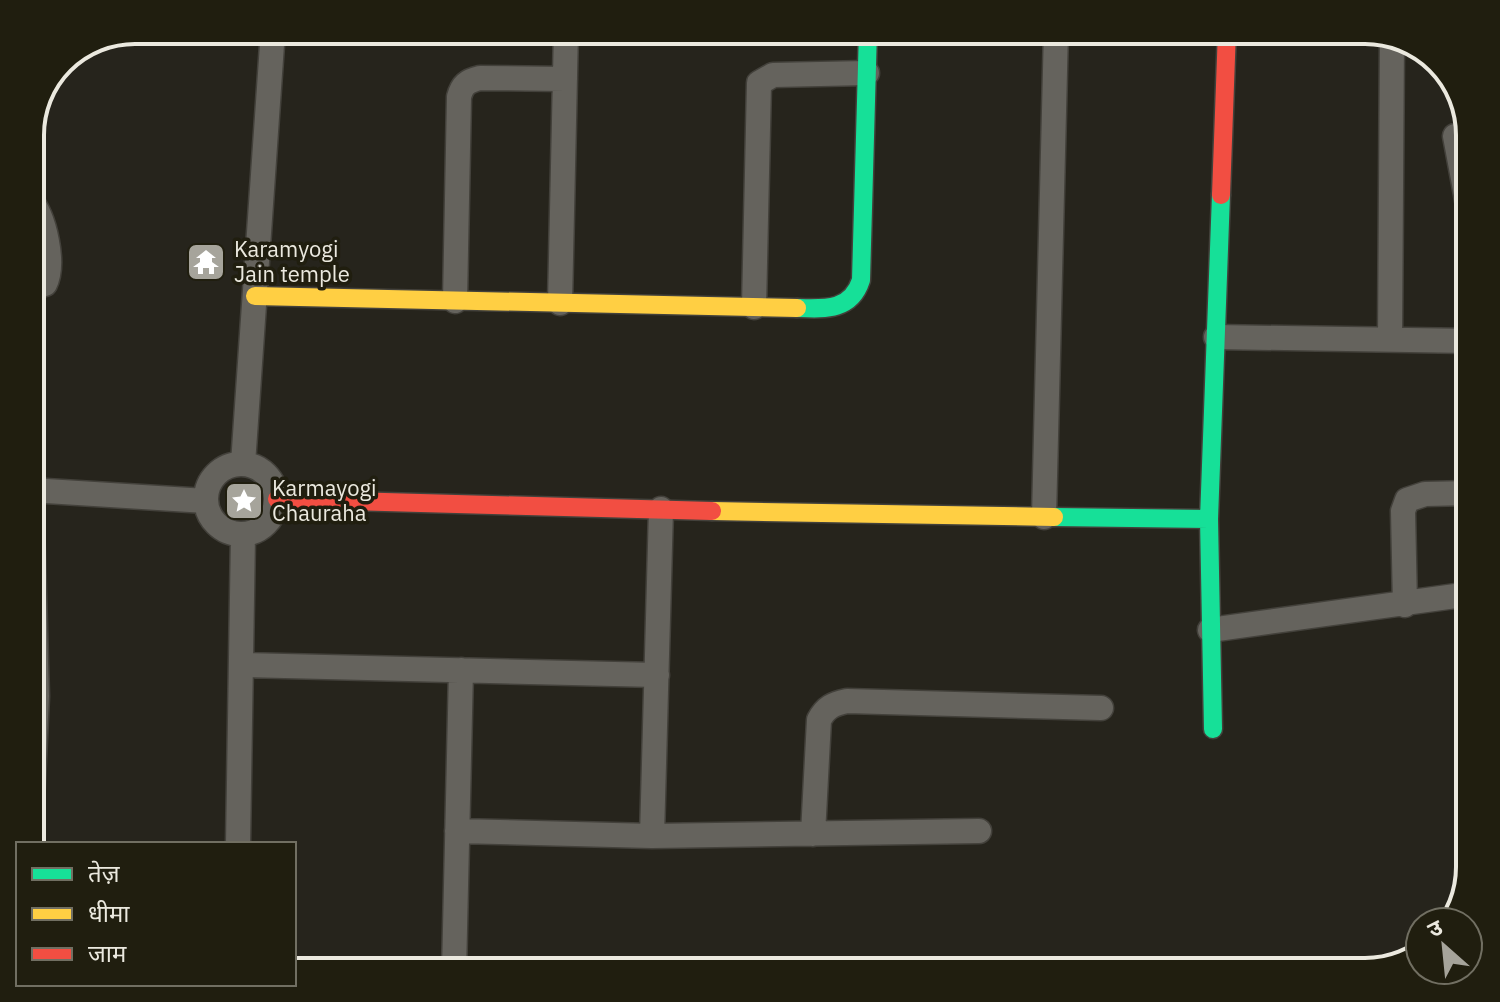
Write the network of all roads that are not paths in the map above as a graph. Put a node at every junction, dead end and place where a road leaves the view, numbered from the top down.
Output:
1 (272, 44) edge
2 (566, 44) edge
3 (868, 44) edge
4 (1056, 44) edge
5 (1226, 44) edge
6 (1392, 48) edge
7 (867, 73) junction
8 (565, 79) junction
9 (1455, 136) dead end
10 (1456, 141) edge
11 (44, 233) edge
12 (44, 284) edge
13 (255, 296) junction
14 (455, 301) junction
15 (560, 303) junction
16 (754, 307) junction
17 (1216, 337) junction
18 (1390, 339) junction
19 (1456, 341) edge
20 (243, 464) junction
21 (44, 491) edge
22 (1456, 493) edge
23 (277, 499) junction
24 (206, 501) junction
25 (661, 509) junction
26 (1044, 517) junction
27 (1209, 519) junction
28 (243, 535) junction
29 (1456, 596) edge
30 (1405, 605) junction
31 (1210, 630) junction
32 (241, 665) junction
33 (461, 670) junction
34 (657, 675) junction
35 (1101, 708) dead end
36 (1213, 729) dead end
37 (457, 831) junction
38 (979, 831) dead end
39 (813, 834) junction
40 (652, 836) junction
41 (238, 842) edge
42 (454, 958) edge

1 - 13 street
2 - 8 street
3 - 7 street
4 - 26 street
5 - 17 street
6 - 18 street
7 - 16 street
7 - 16 street
8 - 14 street
8 - 15 street
9 - 10 street
11 - 12 street
13 - 14 street
13 - 20 street
14 - 15 street
15 - 16 street
17 - 18 street
17 - 27 street
18 - 19 street
20 - 23 street
20 - 24 street
21 - 24 street
22 - 30 street
23 - 25 street
23 - 28 street
24 - 28 street
25 - 26 street
25 - 34 street
26 - 27 street
27 - 31 street
28 - 32 street
29 - 30 street
30 - 31 street
31 - 36 street
32 - 33 street
32 - 41 street
33 - 34 street
33 - 37 street
34 - 40 street
35 - 39 street
37 - 40 street
37 - 42 street
38 - 39 street
39 - 40 street

